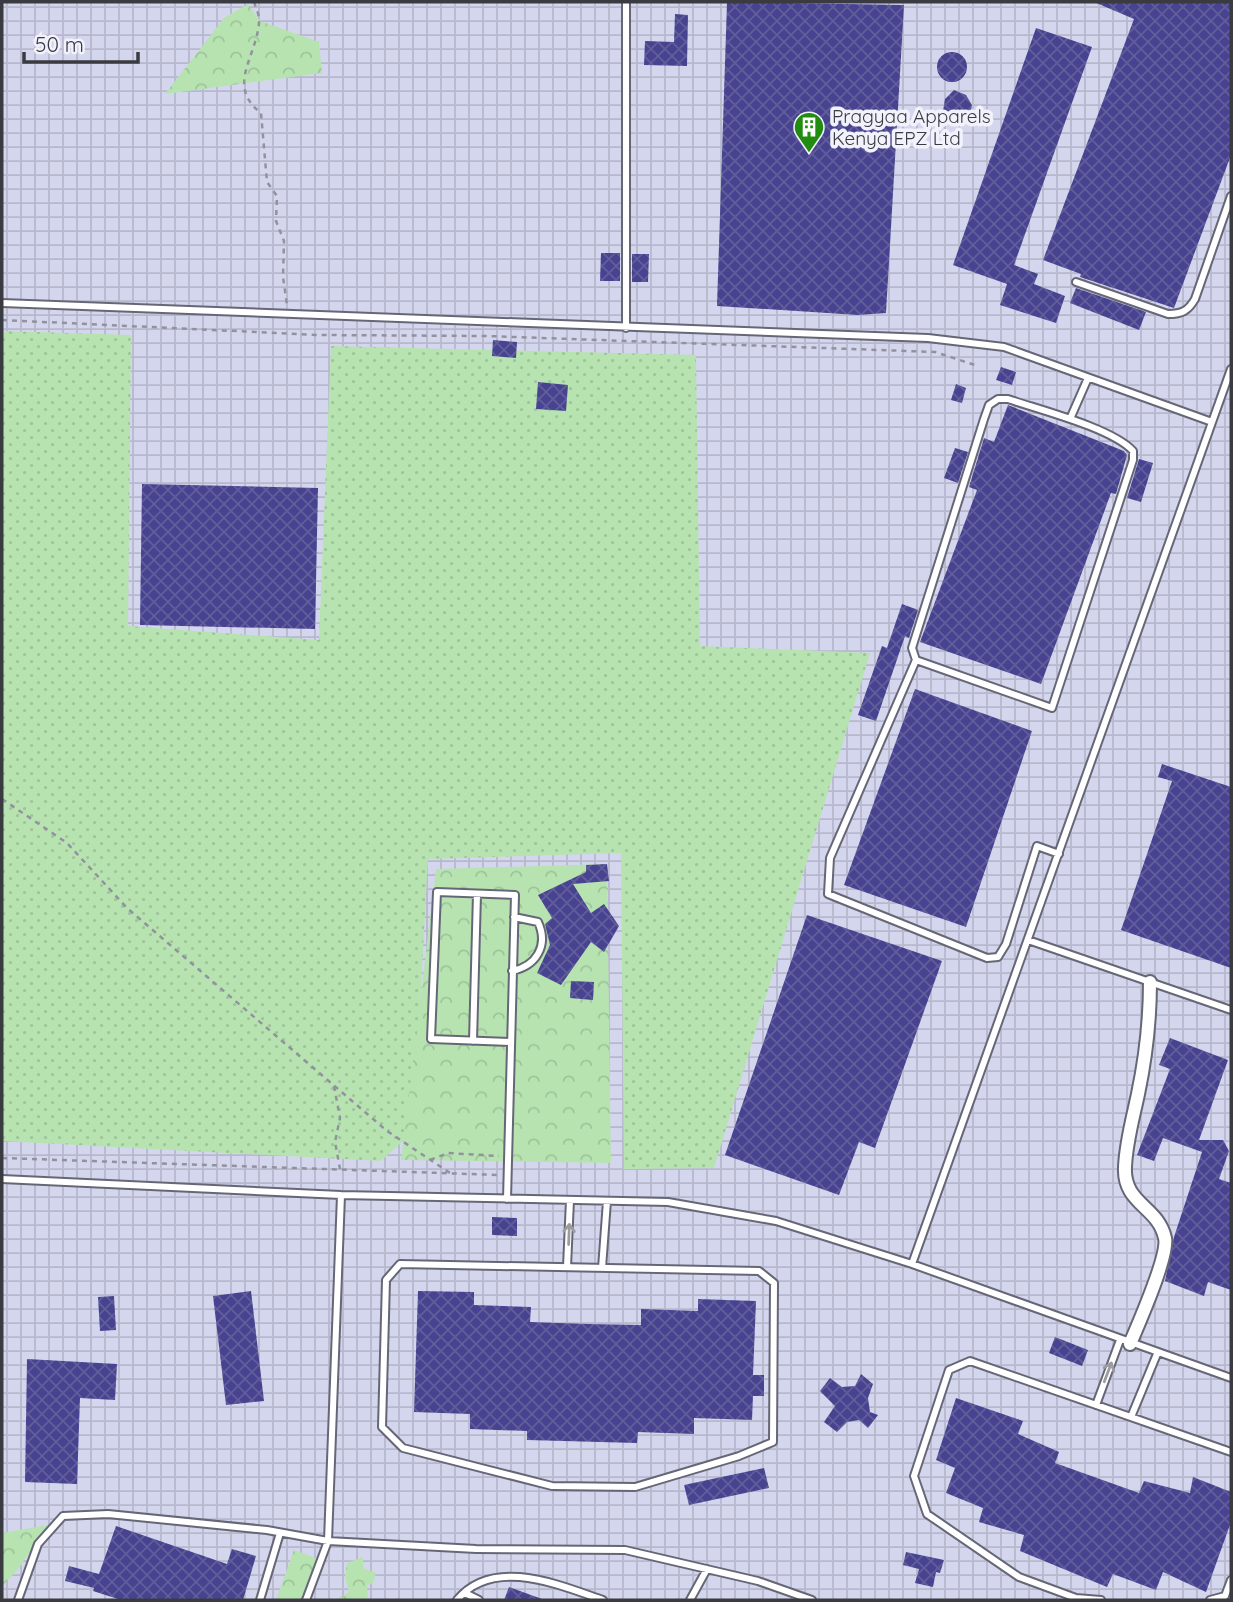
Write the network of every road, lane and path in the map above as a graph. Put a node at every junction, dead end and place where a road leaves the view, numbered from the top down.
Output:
1 (254, 2) edge
2 (626, 2) edge
3 (1231, 196) edge
4 (1076, 282) dead end
5 (2, 303) edge
6 (288, 315) junction
7 (2, 320) edge
8 (626, 328) junction
9 (975, 365) dead end
10 (1231, 369) edge
11 (1088, 378) junction
12 (1070, 419) junction
13 (1212, 422) junction
14 (916, 660) junction
15 (2, 799) edge
16 (1059, 853) junction
17 (477, 894) junction
18 (514, 917) junction
19 (1028, 940) junction
20 (512, 971) junction
21 (1150, 982) junction
22 (1231, 1010) edge
23 (474, 1041) junction
24 (511, 1042) junction
25 (334, 1086) junction
26 (508, 1156) junction
27 (2, 1158) edge
28 (430, 1160) junction
29 (340, 1168) junction
30 (452, 1174) junction
31 (507, 1176) junction
32 (2, 1179) edge
33 (341, 1195) junction
34 (507, 1199) junction
35 (570, 1200) junction
36 (607, 1201) junction
37 (912, 1264) junction
38 (567, 1267) junction
39 (602, 1268) junction
40 (1125, 1342) junction
41 (1157, 1354) junction
42 (1231, 1378) edge
43 (1096, 1405) junction
44 (1131, 1417) junction
45 (1231, 1452) edge
46 (280, 1533) junction
47 (328, 1541) junction
48 (707, 1569) junction
49 (1231, 1580) edge
50 (465, 1593) junction
51 (18, 1600) edge
52 (260, 1600) edge
53 (306, 1600) edge
54 (457, 1600) edge
55 (479, 1600) edge
56 (603, 1600) edge
57 (690, 1600) edge
58 (812, 1600) edge
59 (1101, 1600) edge
60 (1210, 1600) edge

1 - 6 path
2 - 8 lane
3 - 4 lane
5 - 6 lane
6 - 8 lane
7 - 9 path
8 - 11 lane
10 - 13 lane
11 - 12 lane
11 - 13 lane
12 - 14 lane
12 - 14 lane
13 - 16 lane
14 - 16 lane
15 - 25 path
16 - 19 lane
17 - 18 lane
17 - 23 lane
17 - 23 lane
18 - 20 lane
18 - 20 lane
19 - 21 lane
19 - 37 lane
20 - 24 lane
21 - 22 lane
21 - 40 street
23 - 24 lane
24 - 26 lane
25 - 28 path
25 - 29 path
26 - 28 path
26 - 31 lane
27 - 29 path
28 - 30 path
29 - 30 path
30 - 31 path
31 - 34 lane
32 - 33 lane
33 - 34 lane
33 - 47 lane
34 - 35 lane
35 - 36 lane
38 -> 35 lane
36 - 37 lane
36 - 39 lane
37 - 40 lane
38 - 39 lane
38 - 39 lane
40 - 41 lane
43 -> 40 lane
41 - 42 lane
41 - 44 lane
43 - 44 lane
43 - 59 lane
44 - 45 lane
46 - 47 lane
46 - 51 lane
46 - 52 lane
47 - 48 lane
47 - 53 lane
48 - 57 lane
48 - 58 lane
49 - 60 lane
50 - 54 lane
50 - 55 lane
50 - 56 lane

